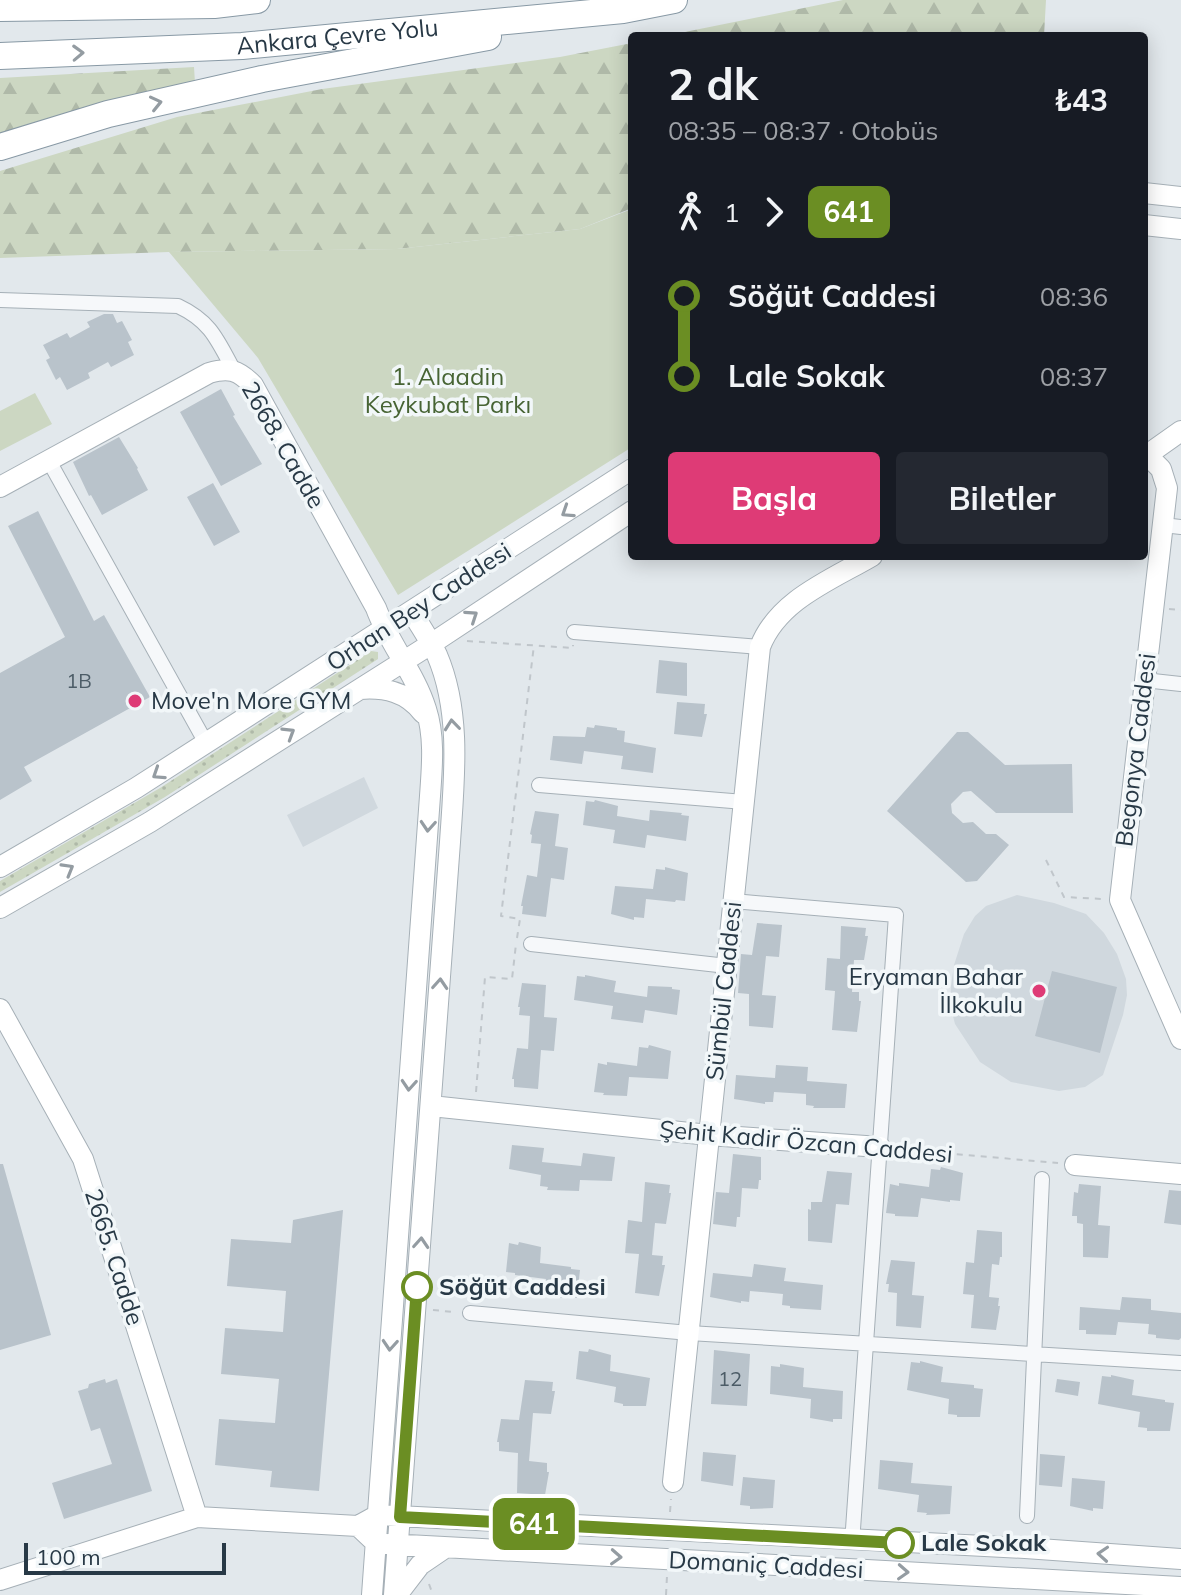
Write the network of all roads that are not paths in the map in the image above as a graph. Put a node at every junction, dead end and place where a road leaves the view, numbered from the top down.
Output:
1 (257, 0) edge
2 (674, 0) edge
3 (0, 8) edge
4 (623, 10) junction
5 (0, 56) edge
6 (0, 147) edge
7 (1148, 193) edge
8 (1181, 197) edge
9 (1148, 225) edge
10 (1181, 229) edge
11 (0, 300) edge
12 (233, 369) junction
13 (1181, 431) edge
14 (1148, 454) edge
15 (1148, 457) edge
16 (49, 461) junction
17 (628, 472) edge
18 (0, 487) edge
19 (628, 514) edge
20 (1172, 526) edge
21 (865, 560) edge
22 (412, 612) junction
23 (384, 630) junction
24 (574, 632) road end
25 (435, 641) junction
26 (760, 647) junction
27 (402, 662) junction
28 (1144, 680) junction
29 (1181, 684) edge
30 (360, 689) junction
31 (429, 720) junction
32 (206, 743) junction
33 (539, 785) dead end
34 (744, 802) junction
35 (0, 867) edge
36 (733, 901) junction
37 (0, 908) edge
38 (531, 944) dead end
39 (727, 966) junction
40 (0, 1009) edge
41 (1181, 1039) edge
42 (431, 1106) junction
43 (709, 1135) junction
44 (880, 1147) junction
45 (1075, 1165) road end
46 (1181, 1174) edge
47 (1042, 1179) dead end
48 (470, 1313) road end
49 (689, 1333) junction
50 (865, 1343) junction
51 (1034, 1355) junction
52 (1181, 1363) edge
53 (673, 1482) road end
54 (378, 1515) junction
55 (1027, 1516) dead end
56 (197, 1517) junction
57 (400, 1517) junction
58 (358, 1526) junction
59 (853, 1529) dead end
60 (376, 1543) junction
61 (398, 1545) junction
62 (445, 1548) junction
63 (1181, 1559) edge
64 (0, 1580) edge
65 (1181, 1587) edge
66 (372, 1595) edge
67 (396, 1595) edge

1 - 3 highway, Ankara Çevre Yolu
2 - 4 highway, Ankara Çevre Yolu
5 -> 4 highway, Ankara Çevre Yolu
6 -> 4 highway
7 - 8 main road
9 - 10 main road
11 - 12 street
12 - 16 main road, 2668. Cadde
12 - 23 main road, 2668. Cadde
13 - 14 main road
15 - 20 main road, Begonya Caddesi
16 - 18 main road, 2668. Cadde
16 - 32 street
17 -> 22 main road, Orhan Bey Caddesi
25 -> 19 main road, Orhan Bey Caddesi
20 - 28 main road, Begonya Caddesi
21 - 26 main road, Sümbül Caddesi
22 - 23 main road, Orhan Bey Caddesi
22 - 25 main road
23 - 27 main road, 2668. Cadde
23 - 32 main road, Orhan Bey Caddesi
24 - 26 street
25 - 27 main road, Orhan Bey Caddesi
42 -> 25 main road
26 - 34 main road, Sümbül Caddesi
27 - 30 main road, Orhan Bey Caddesi
27 - 31 main road
28 - 29 street
28 - 41 main road, Begonya Caddesi
30 - 31 main road
37 -> 30 main road, Orhan Bey Caddesi
31 -> 54 main road
32 -> 35 main road, Orhan Bey Caddesi
33 - 34 street
34 - 36 main road, Sümbül Caddesi
36 - 39 main road, Sümbül Caddesi
36 - 44 street
38 - 39 street
39 - 43 main road, Sümbül Caddesi
40 - 56 main road, 2665. Cadde
42 - 43 main road, Şehit Kadir Özcan Caddesi
57 -> 42 main road
43 - 44 main road, Şehit Kadir Özcan Caddesi
43 - 49 main road, Sümbül Caddesi
44 - 50 street
45 - 46 main road
47 - 51 street
48 - 49 street
49 - 50 street
49 - 53 main road, Sümbül Caddesi
50 - 51 street
50 - 59 street
51 - 52 street
51 - 55 street
54 - 57 main road, Domaniç Caddesi
54 - 58 main road
54 - 60 main road
56 - 58 main road
56 - 64 main road
57 - 61 main road
63 -> 57 main road, Domaniç Caddesi
58 - 60 main road
60 - 61 main road, Domaniç Caddesi
60 - 66 main road
61 - 62 main road, Domaniç Caddesi
61 - 67 main road
62 -> 65 main road, Domaniç Caddesi
62 - 67 main road

